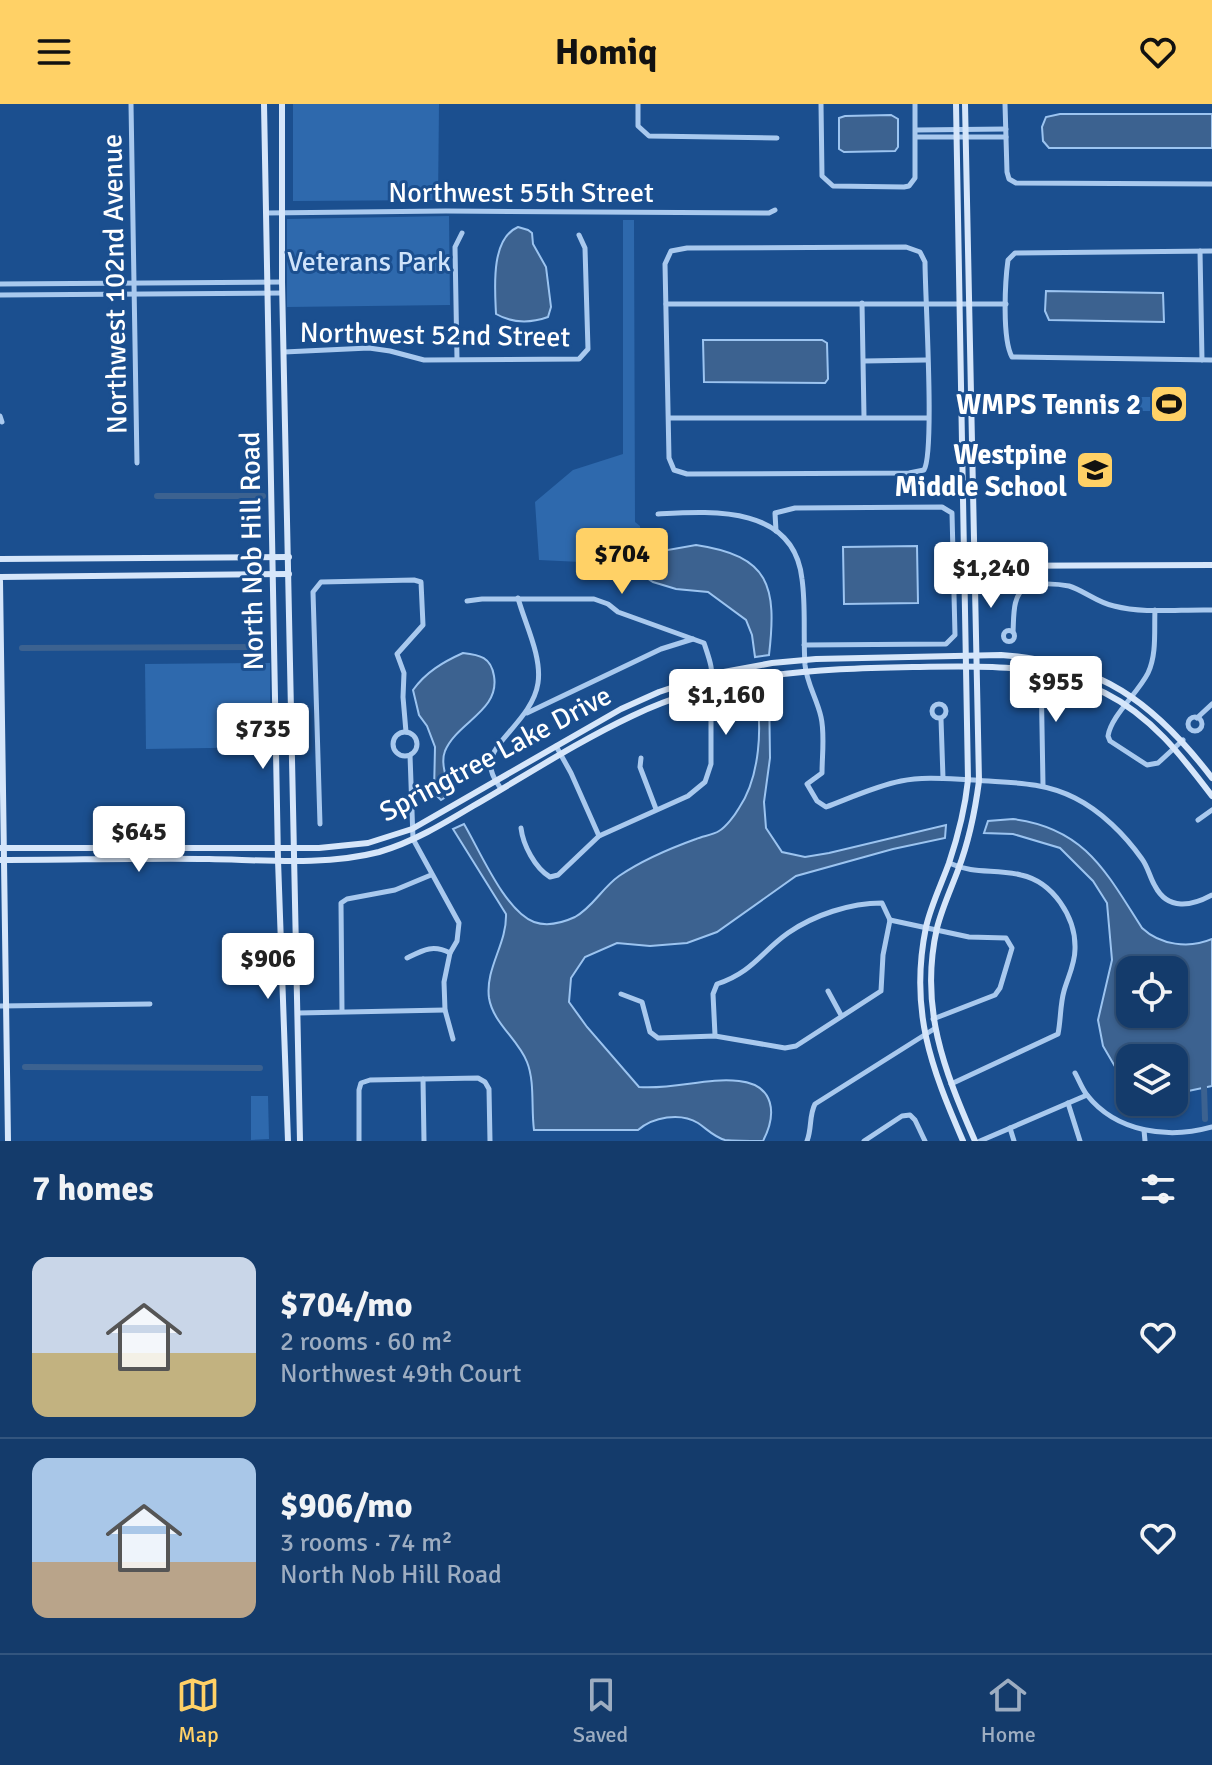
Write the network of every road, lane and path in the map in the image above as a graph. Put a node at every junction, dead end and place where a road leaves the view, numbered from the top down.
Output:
1 (131, 104) edge
2 (264, 104) edge
3 (282, 104) edge
4 (638, 104) edge
5 (821, 104) edge
6 (915, 104) edge
7 (956, 104) edge
8 (965, 104) edge
9 (1005, 104) edge
10 (1006, 129) junction
11 (916, 134) junction
12 (956, 134) junction
13 (966, 134) junction
14 (1006, 137) junction
15 (777, 138) dead end
16 (1212, 184) edge
17 (775, 210) dead end
18 (266, 213) junction
19 (281, 213) junction
20 (462, 233) dead end
21 (579, 235) dead end
22 (1200, 251) junction
23 (1212, 251) edge
24 (267, 282) junction
25 (282, 282) junction
26 (134, 283) junction
27 (0, 284) edge
28 (267, 293) junction
29 (282, 293) junction
30 (134, 294) junction
31 (0, 295) edge
32 (862, 303) junction
33 (925, 303) junction
34 (666, 304) junction
35 (959, 304) junction
36 (970, 304) junction
37 (1006, 304) junction
38 (284, 352) junction
39 (457, 359) junction
40 (926, 360) junction
41 (1202, 360) junction
42 (1212, 360) edge
43 (864, 361) junction
44 (864, 417) junction
45 (669, 418) junction
46 (928, 418) junction
47 (137, 463) dead end
48 (775, 513) junction
49 (658, 514) dead end
50 (757, 520) junction
51 (776, 531) junction
52 (289, 557) junction
53 (274, 558) junction
54 (0, 559) edge
55 (1212, 565) edge
56 (964, 566) junction
57 (975, 566) junction
58 (289, 574) junction
59 (273, 575) junction
60 (0, 579) edge
61 (518, 598) junction
62 (467, 601) dead end
63 (1155, 610) junction
64 (1212, 610) edge
65 (1013, 632) dead end
66 (694, 638) junction
67 (804, 645) junction
68 (966, 655) junction
69 (977, 655) junction
70 (805, 659) junction
71 (1043, 660) junction
72 (966, 666) junction
73 (977, 666) junction
74 (806, 670) junction
75 (1041, 670) junction
76 (713, 674) junction
77 (711, 686) junction
78 (1133, 697) junction
79 (1212, 704) edge
80 (1127, 706) junction
81 (527, 713) junction
82 (1197, 718) dead end
83 (941, 719) dead end
84 (406, 732) junction
85 (1183, 740) junction
86 (556, 746) junction
87 (1174, 747) junction
88 (410, 755) junction
89 (561, 755) junction
90 (641, 758) dead end
91 (943, 778) junction
92 (1212, 778) edge
93 (968, 780) junction
94 (496, 781) junction
95 (979, 781) junction
96 (1043, 785) junction
97 (501, 790) junction
98 (1212, 796) edge
99 (656, 809) junction
100 (1212, 810) edge
101 (1198, 820) dead end
102 (320, 824) dead end
103 (521, 828) dead end
104 (412, 829) junction
105 (599, 836) junction
106 (413, 839) junction
107 (2, 848) edge
108 (202, 848) junction
109 (279, 848) junction
110 (294, 848) junction
111 (88, 849) junction
112 (202, 859) junction
113 (2, 860) edge
114 (88, 860) junction
115 (278, 860) junction
116 (294, 860) junction
117 (949, 863) junction
118 (959, 867) junction
119 (431, 875) junction
120 (1212, 895) edge
121 (890, 920) junction
122 (926, 927) junction
123 (937, 930) junction
124 (450, 953) junction
125 (407, 958) dead end
126 (828, 991) dead end
127 (621, 994) dead end
128 (150, 1004) dead end
129 (3, 1006) edge
130 (445, 1010) junction
131 (342, 1011) junction
132 (298, 1013) junction
133 (841, 1015) junction
134 (932, 1020) junction
135 (934, 1029) junction
136 (715, 1036) junction
137 (924, 1036) junction
138 (453, 1039) dead end
139 (1075, 1073) dead end
140 (423, 1079) junction
141 (950, 1085) junction
142 (1087, 1095) junction
143 (1068, 1103) junction
144 (1212, 1127) edge
145 (1010, 1128) junction
146 (1144, 1130) junction
147 (1161, 1138) edge
148 (8, 1141) edge
149 (288, 1141) edge
150 (300, 1141) edge
151 (359, 1141) edge
152 (424, 1141) edge
153 (490, 1141) edge
154 (807, 1141) edge
155 (864, 1141) edge
156 (925, 1141) edge
157 (963, 1141) edge
158 (977, 1141) edge
159 (1014, 1141) edge
160 (1080, 1141) edge
161 (1145, 1141) edge

1 - 26 street, Northwest 102nd Avenue
2 - 18 street, North Nob Hill Road
3 - 19 street, North Nob Hill Road
4 - 15 street
5 - 11 street
6 - 11 street
7 - 12 street
8 - 13 street
9 - 10 street
10 - 13 street
10 - 14 street
11 - 12 street
12 - 13 street
12 - 35 street
13 - 14 street
13 - 36 street
14 - 16 street
17 - 19 street, Northwest 55th Street
18 - 19 street, Northwest 55th Street
18 - 24 street, North Nob Hill Road
19 - 25 street, North Nob Hill Road
20 - 39 street
21 - 39 street, Northwest 52nd Street
22 - 23 street
22 - 37 street
22 - 41 street
24 - 25 street
24 - 26 street
24 - 28 street, North Nob Hill Road
25 - 29 street, North Nob Hill Road
26 - 27 street
26 - 30 street, Northwest 102nd Avenue
28 - 29 street
28 - 30 street
28 - 53 street, North Nob Hill Road
29 - 38 street, North Nob Hill Road
30 - 31 street
30 - 47 street, Northwest 102nd Avenue
32 - 33 street
32 - 34 street
32 - 43 street
33 - 34 street
33 - 35 street
33 - 40 street
34 - 45 street
35 - 36 street
35 - 56 street
36 - 37 street
36 - 57 street
37 - 41 street
38 - 39 street, Northwest 52nd Street
38 - 52 street, North Nob Hill Road
40 - 43 street
40 - 46 street
41 - 42 street
43 - 44 street
44 - 45 street
44 - 46 street
45 - 46 street
48 - 50 street
48 - 51 street
48 - 67 street
49 - 50 street
50 - 51 street
51 - 67 street
52 - 53 street
52 - 58 street, North Nob Hill Road
53 - 54 street
53 - 59 street, North Nob Hill Road
55 - 57 street
56 - 57 street
56 - 68 street
57 - 69 street
58 - 59 street
58 - 110 street, North Nob Hill Road
59 - 60 street
59 - 109 street, North Nob Hill Road
60 - 107 street
61 - 62 street
61 - 66 street
61 - 81 street
63 - 64 street
63 - 65 street
63 - 78 street
66 - 76 street
66 - 81 street
67 - 70 street
68 - 69 street, Springtree Lake Drive
68 - 70 street, Springtree Lake Drive
68 - 72 street
69 - 71 street, Springtree Lake Drive
69 - 73 street
70 - 74 street
70 - 76 street, Springtree Lake Drive
71 - 75 street
71 - 78 street, Springtree Lake Drive
72 - 73 street, Springtree Lake Drive
72 - 74 street, Springtree Lake Drive
72 - 93 street
73 - 75 street, Springtree Lake Drive
73 - 95 street
74 - 77 street, Springtree Lake Drive
74 - 91 street
75 - 80 street, Springtree Lake Drive
75 - 96 street
76 - 77 street
76 - 86 street, Springtree Lake Drive
77 - 89 street, Springtree Lake Drive
77 - 99 street
78 - 80 street
78 - 85 street, Springtree Lake Drive
79 - 82 street
80 - 87 street, Springtree Lake Drive
80 - 87 street
81 - 94 street
83 - 91 street
84 - 88 street
84 - 88 street
84 - 102 street
85 - 87 street
85 - 92 street, Springtree Lake Drive
86 - 89 street
86 - 94 street, Springtree Lake Drive
87 - 98 street, Springtree Lake Drive
88 - 104 street
89 - 97 street, Springtree Lake Drive
89 - 105 street
90 - 99 street
91 - 93 street
93 - 95 street
93 - 117 street
94 - 97 street
94 - 104 street, Springtree Lake Drive
95 - 96 street
95 - 118 street
96 - 120 street
97 - 106 street, Springtree Lake Drive
99 - 105 street
100 - 101 street
103 - 105 street
104 - 106 street
104 - 110 street, Springtree Lake Drive
106 - 116 street, Springtree Lake Drive
106 - 119 street
107 - 111 street, Springtree Lake Drive
107 - 113 street
108 - 109 street, Springtree Lake Drive
108 - 111 street, Springtree Lake Drive
108 - 112 street
109 - 110 street, Springtree Lake Drive
109 - 115 street, North Nob Hill Road
110 - 116 street, North Nob Hill Road
111 - 114 street
112 - 114 street, Springtree Lake Drive
112 - 115 street, Springtree Lake Drive
113 - 114 street, Springtree Lake Drive
113 - 129 street
115 - 116 street, Springtree Lake Drive
115 - 149 street, North Nob Hill Road
116 - 132 street, North Nob Hill Road
117 - 118 street
117 - 122 street
118 - 123 street
118 - 141 street
119 - 124 street
119 - 131 street
121 - 122 street
121 - 133 street
121 - 136 street
122 - 123 street
122 - 137 street
123 - 134 street
123 - 134 street
124 - 125 street
124 - 130 street
126 - 133 street
127 - 136 street
128 - 129 street
129 - 148 street
130 - 131 street
130 - 138 street
131 - 132 street
132 - 150 street, North Nob Hill Road
133 - 136 street
134 - 135 street
135 - 137 street
135 - 141 street
137 - 154 street
137 - 157 street
139 - 142 street
140 - 151 street
140 - 152 street
140 - 153 street
141 - 158 street
142 - 143 street
142 - 146 street
143 - 145 street
143 - 160 street
144 - 147 street
145 - 158 street
145 - 159 street
146 - 147 street
146 - 161 street
155 - 156 street

